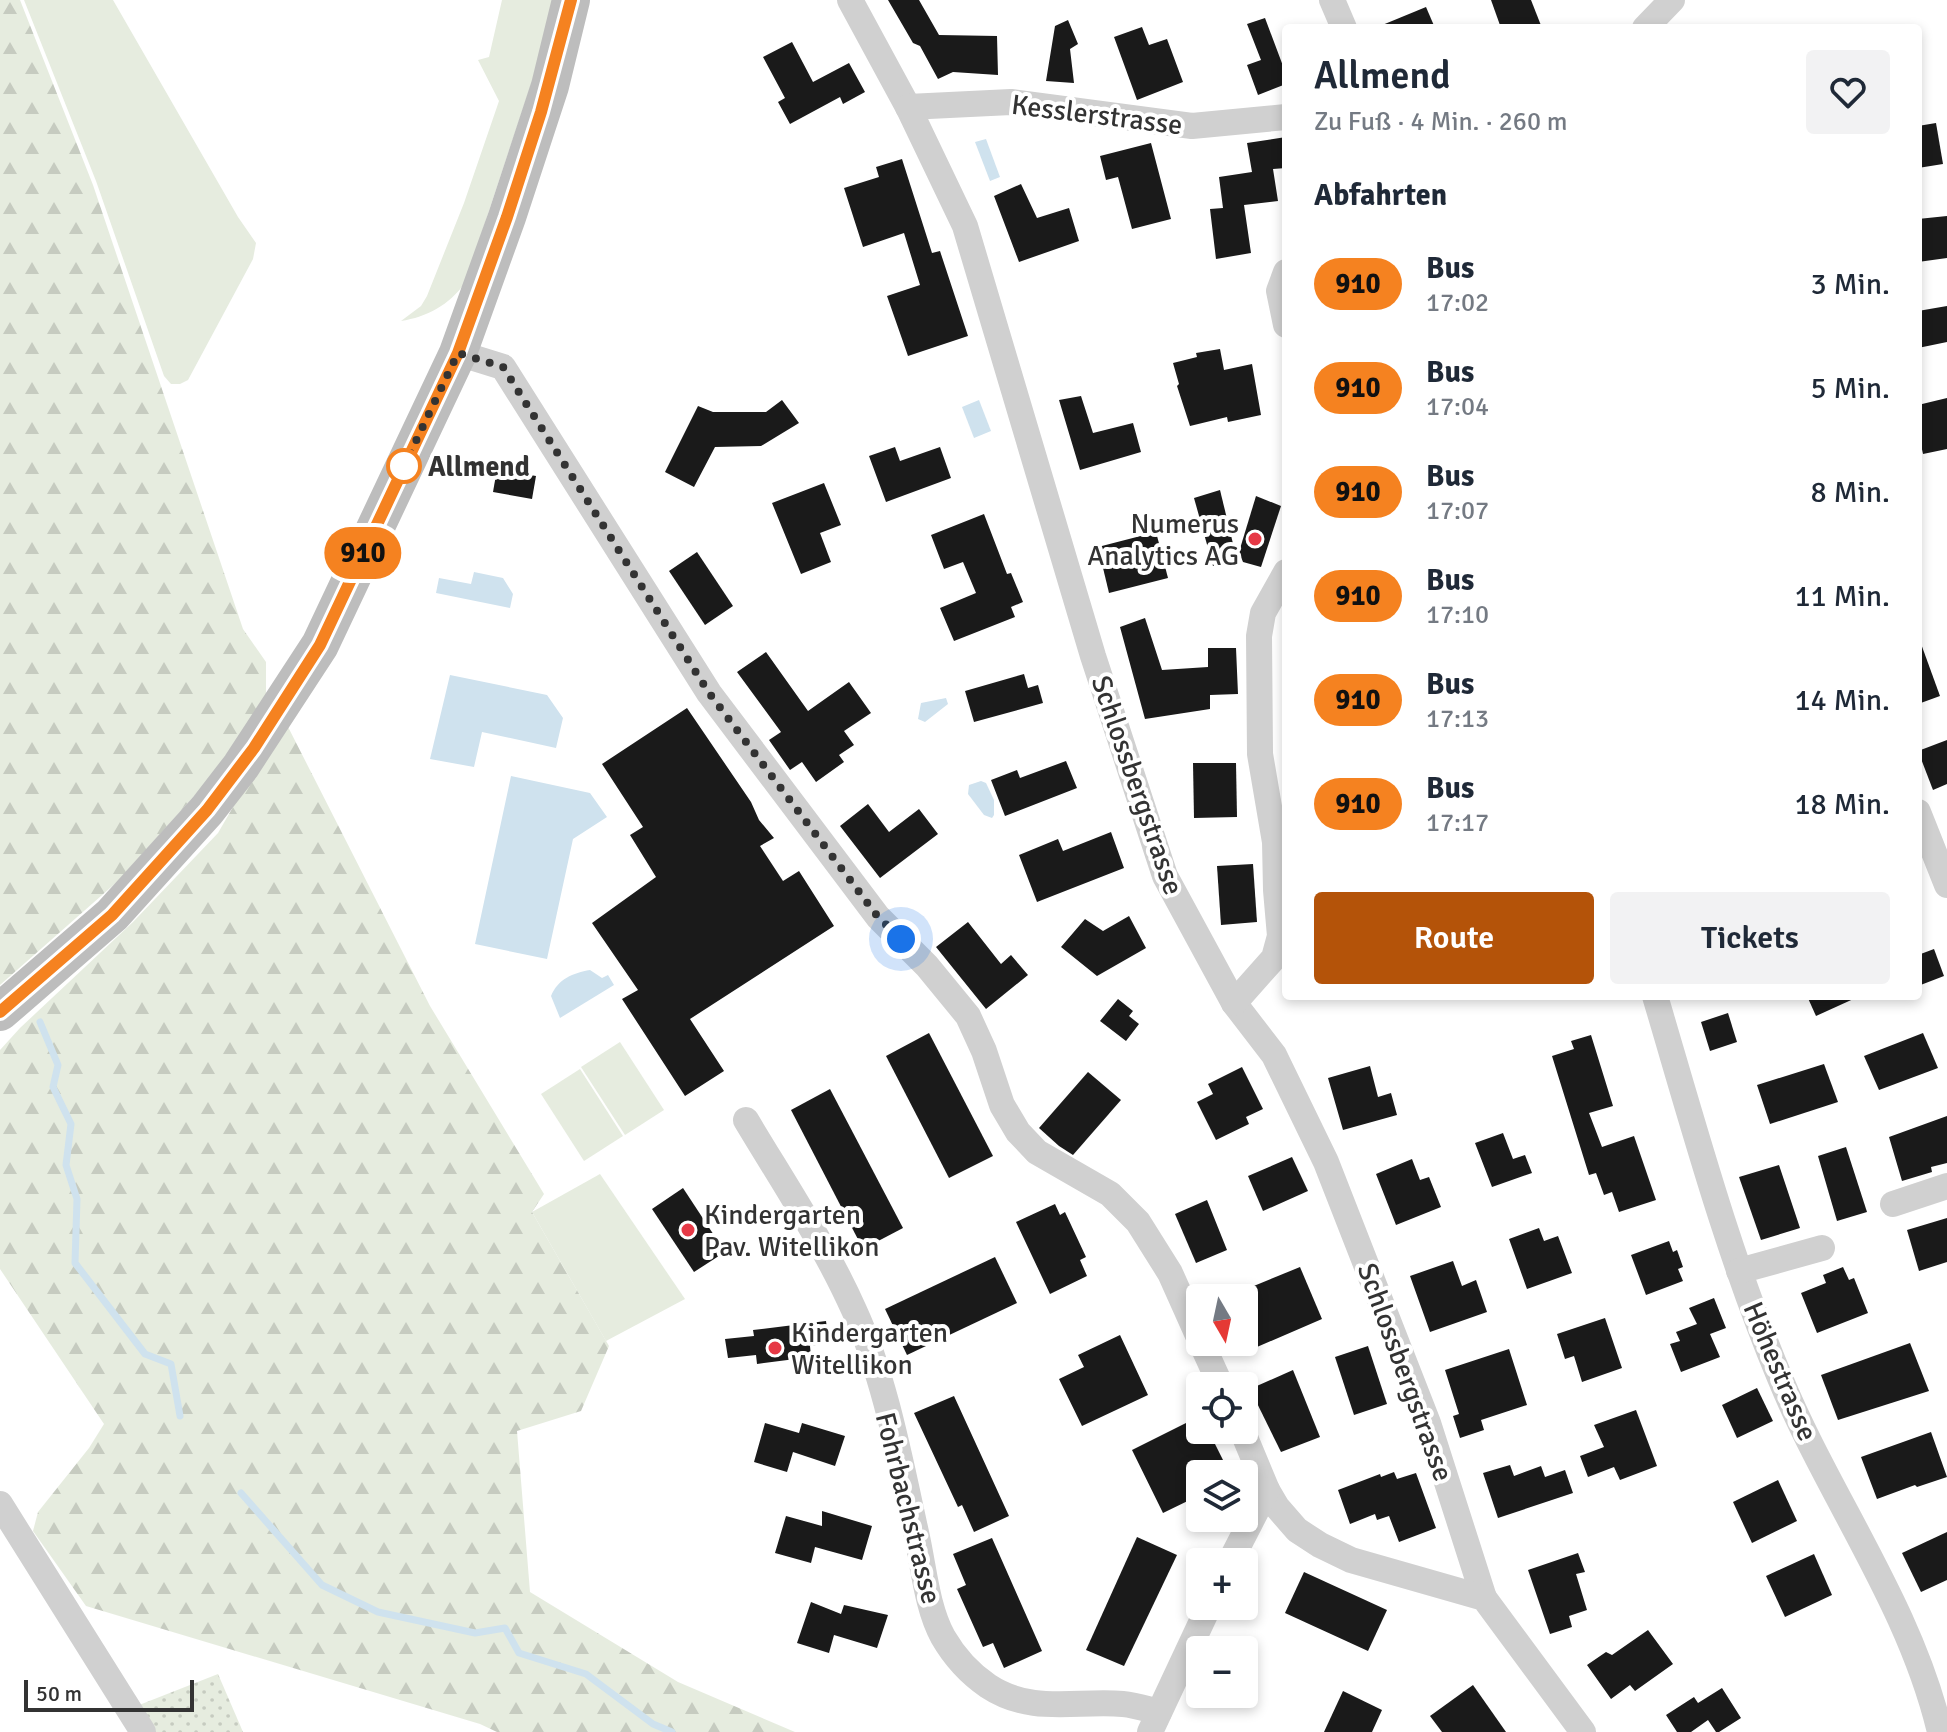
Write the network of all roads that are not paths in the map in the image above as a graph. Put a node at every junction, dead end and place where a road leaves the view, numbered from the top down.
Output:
1 (571, 0) edge
2 (850, 0) edge
3 (1332, 0) edge
4 (1672, 0) edge
5 (1342, 24) edge
6 (1649, 24) edge
7 (908, 107) junction
8 (1282, 117) edge
9 (1282, 283) edge
10 (1282, 306) edge
11 (458, 353) junction
12 (1282, 579) edge
13 (1922, 822) edge
14 (1947, 885) edge
15 (1656, 1000) edge
16 (1234, 1003) junction
17 (0, 1012) edge
18 (746, 1120) dead end
19 (1947, 1186) edge
20 (1893, 1204) dead end
21 (1822, 1248) dead end
22 (1739, 1271) junction
23 (1186, 1309) edge
24 (1248, 1444) edge
25 (1267, 1490) junction
26 (0, 1504) edge
27 (1237, 1548) edge
28 (1484, 1598) junction
29 (1202, 1620) edge
30 (1155, 1722) edge
31 (143, 1732) edge
32 (1583, 1732) edge
33 (1940, 1732) edge

1 - 11 main road
2 - 7 street, Schlossbergstrasse
3 - 5 street
4 - 6 street
7 - 8 street, Kesslerstrasse
7 - 16 street, Schlossbergstrasse
9 - 10 street
11 - 17 main road
11 - 23 street
12 - 16 street
13 - 14 street
15 - 22 street, Höhestrasse
16 - 28 street, Schlossbergstrasse
18 - 30 street, Fohrbachstrasse
19 - 20 street
21 - 22 street
22 - 33 street, Höhestrasse
24 - 25 street
25 - 27 street
25 - 28 street
26 - 31 street
28 - 32 street, Schlossbergstrasse
29 - 30 street

